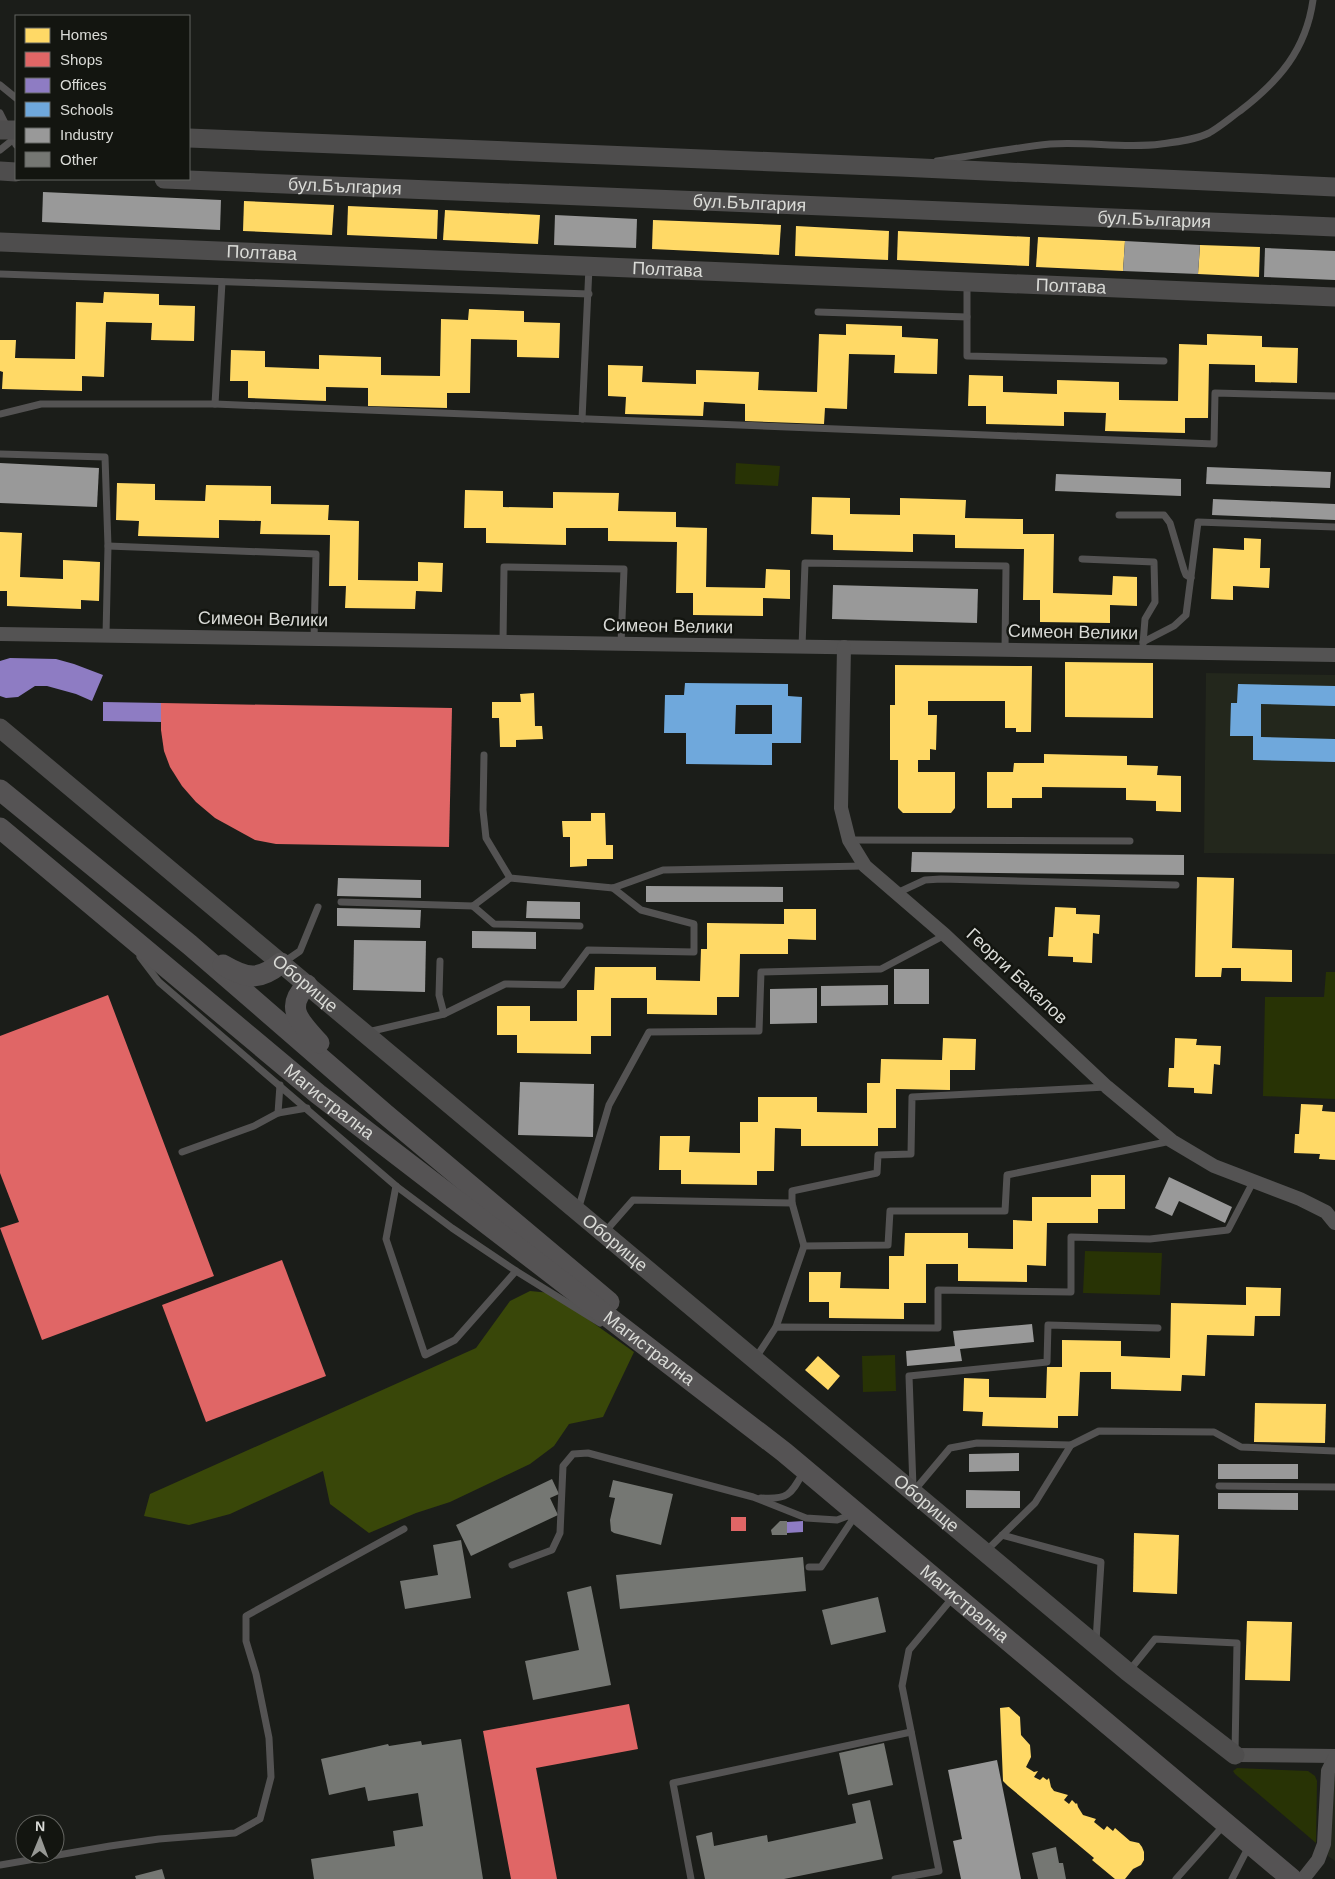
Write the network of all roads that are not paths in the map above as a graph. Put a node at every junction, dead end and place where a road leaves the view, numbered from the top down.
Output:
1 (1313, 0) edge
2 (0, 85) edge
3 (15, 97) edge
4 (10, 132) edge
5 (192, 137) edge
6 (0, 150) edge
7 (900, 167) junction
8 (0, 172) edge
9 (15, 172) edge
10 (188, 180) edge
11 (1335, 187) edge
12 (1335, 227) edge
13 (0, 242) edge
14 (589, 266) junction
15 (0, 274) edge
16 (222, 282) junction
17 (967, 282) junction
18 (589, 294) junction
19 (1335, 297) edge
20 (818, 312) dead end
21 (967, 317) junction
22 (1164, 361) dead end
23 (1335, 396) edge
24 (215, 404) junction
25 (0, 414) edge
26 (582, 419) junction
27 (0, 454) edge
28 (1119, 515) dead end
29 (1335, 527) edge
30 (108, 546) junction
31 (1082, 559) dead end
32 (1191, 578) junction
33 (0, 634) edge
34 (15, 634) junction
35 (106, 636) junction
36 (0, 638) edge
37 (314, 639) junction
38 (503, 642) junction
39 (622, 644) junction
40 (802, 647) junction
41 (844, 647) junction
42 (1143, 647) junction
43 (1005, 650) junction
44 (1335, 655) edge
45 (3, 728) edge
46 (484, 755) dead end
47 (0, 790) edge
48 (0, 828) edge
49 (849, 840) junction
50 (1130, 841) dead end
51 (865, 866) junction
52 (510, 878) junction
53 (1176, 885) dead end
54 (612, 888) junction
55 (897, 893) junction
56 (341, 902) dead end
57 (474, 906) junction
58 (318, 907) dead end
59 (116, 925) junction
60 (580, 926) dead end
61 (945, 935) junction
62 (190, 945) junction
63 (440, 961) dead end
64 (281, 963) junction
65 (307, 985) junction
66 (444, 1014) junction
67 (364, 1033) junction
68 (280, 1085) junction
69 (1107, 1087) junction
70 (307, 1108) junction
71 (278, 1113) junction
72 (385, 1114) junction
73 (1172, 1141) junction
74 (182, 1152) dead end
75 (1253, 1182) junction
76 (396, 1186) junction
77 (792, 1203) junction
78 (578, 1212) junction
79 (1335, 1223) edge
80 (604, 1234) junction
81 (804, 1246) junction
82 (516, 1270) junction
83 (606, 1326) dead end
84 (776, 1327) junction
85 (1158, 1328) dead end
86 (614, 1332) dead end
87 (754, 1360) junction
88 (679, 1372) junction
89 (1071, 1444) junction
90 (1335, 1451) edge
91 (784, 1452) junction
92 (804, 1470) junction
93 (1219, 1486) dead end
94 (1335, 1487) edge
95 (913, 1492) junction
96 (753, 1497) junction
97 (856, 1513) junction
98 (404, 1529) dead end
99 (1002, 1535) junction
100 (984, 1552) junction
101 (512, 1565) dead end
102 (810, 1567) dead end
103 (954, 1596) junction
104 (1096, 1646) junction
105 (1128, 1672) junction
106 (912, 1732) junction
107 (1235, 1755) junction
108 (1335, 1757) edge
109 (1225, 1824) junction
110 (1250, 1844) junction
111 (0, 1865) edge
112 (690, 1879) edge
113 (895, 1879) edge
114 (1176, 1879) edge
115 (1232, 1879) edge
116 (1292, 1879) edge
117 (1303, 1879) edge

1 - 7 lane
2 - 3 lane
4 - 6 lane
5 - 7 street
7 - 11 street
8 - 9 street
10 - 12 street, бул.България
13 - 14 street, Полтава
14 - 17 street, Полтава
14 - 18 lane
15 - 16 lane
16 - 18 lane
16 - 24 lane
17 - 19 street, Полтава
17 - 21 lane
18 - 26 lane
20 - 21 lane
21 - 22 lane
23 - 26 lane
24 - 25 lane
24 - 26 lane
27 - 30 lane
28 - 32 lane
29 - 32 lane
30 - 35 lane
30 - 37 lane
31 - 42 lane
32 - 42 lane
33 - 34 street, Симеон Велики
34 - 35 street, Симеон Велики
34 - 36 street
35 - 37 street, Симеон Велики
37 - 38 street, Симеон Велики
38 - 39 street, Симеон Велики
38 - 39 lane
39 - 40 street, Симеон Велики
40 - 41 street, Симеон Велики
40 - 43 lane
41 - 43 street, Симеон Велики
41 - 49 street, Георги Бакалов
42 - 43 street, Симеон Велики
42 - 44 street, Симеон Велики
45 - 64 street, Оборище
46 - 52 lane
47 - 62 main road
48 - 59 main road, Магистрална
49 - 50 lane
49 - 51 street, Георги Бакалов
51 - 54 lane
51 - 55 street, Георги Бакалов
52 - 54 lane
52 - 57 lane
53 - 55 lane
54 - 66 lane
55 - 61 street, Георги Бакалов
56 - 57 lane
57 - 60 lane
58 - 64 lane
59 - 68 lane
59 - 88 main road, Магистрална
61 - 69 street, Георги Бакалов
61 - 78 lane
62 - 64 main road
62 - 72 main road
63 - 66 lane
64 - 65 street, Оборище
65 - 67 street, Оборище
65 - 72 main road
66 - 67 lane
67 - 78 street, Оборище
68 - 70 lane
68 - 71 lane
69 - 73 street, Георги Бакалов
69 - 77 lane
70 - 71 lane
70 - 76 lane
71 - 74 lane
72 - 91 main road
73 - 75 street, Георги Бакалов
73 - 81 lane
75 - 79 street, Георги Бакалов
75 - 84 lane
76 - 82 lane
76 - 82 lane
77 - 80 lane
77 - 81 lane
78 - 80 street, Оборище
80 - 87 street, Оборище
81 - 84 lane
82 - 83 lane
84 - 87 lane
85 - 95 lane
86 - 88 lane
87 - 95 street, Оборище
88 - 91 main road, Магистрална
89 - 90 lane
89 - 95 lane
89 - 99 lane
91 - 92 main road, Магистрална
92 - 96 lane
92 - 97 main road, Магистрална
93 - 94 lane
95 - 100 street, Оборище
96 - 97 lane
96 - 101 lane
97 - 102 lane
97 - 103 main road, Магистрална
98 - 111 lane
99 - 100 lane
99 - 104 lane
100 - 104 street, Оборище
103 - 106 lane
103 - 109 main road, Магистрална
104 - 105 street, Оборище
105 - 107 street, Оборище
105 - 107 lane
106 - 112 lane
106 - 113 lane
107 - 108 street
108 - 117 street
109 - 110 main road, Магистрална
109 - 114 lane
110 - 115 lane
110 - 116 main road, Магистрална

